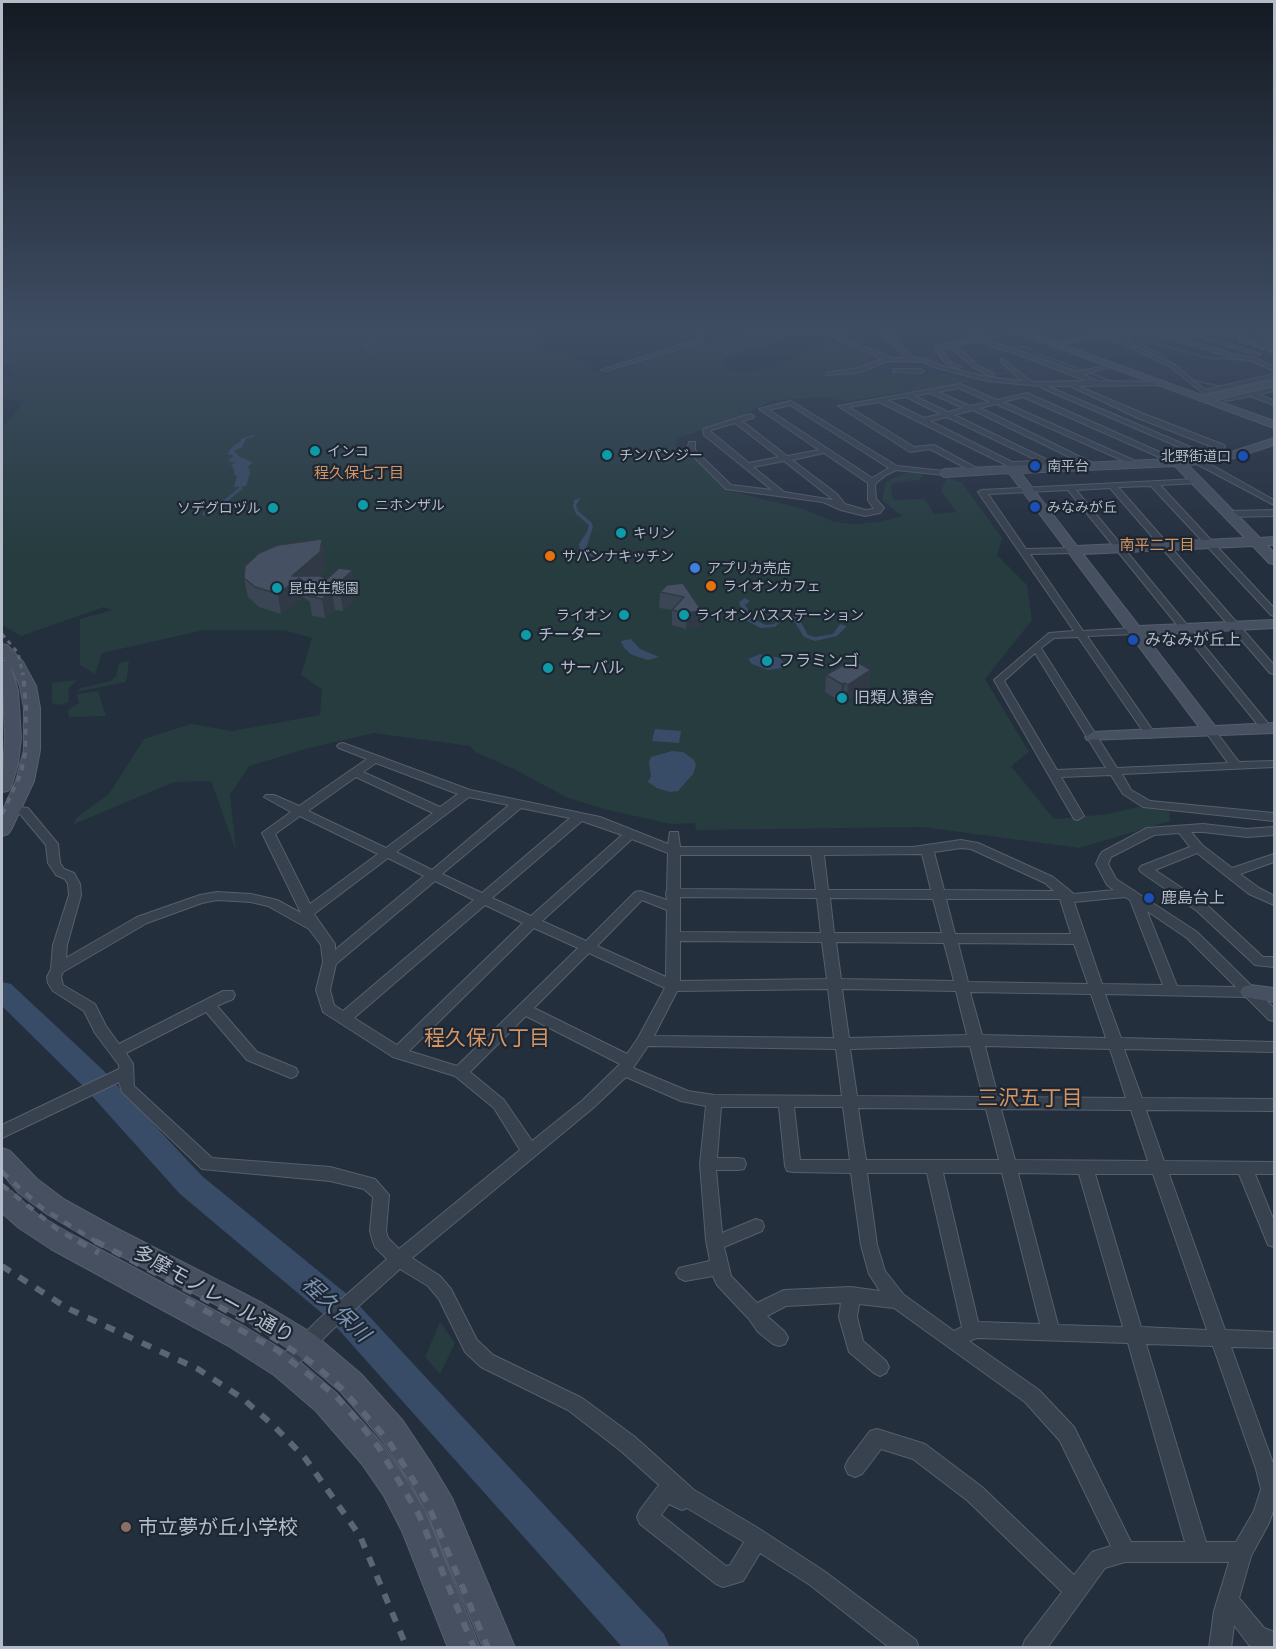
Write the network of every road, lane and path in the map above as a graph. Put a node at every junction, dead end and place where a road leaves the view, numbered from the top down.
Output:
1 (787, 404) edge
2 (793, 404) edge
3 (855, 404) edge
4 (889, 404) edge
5 (925, 404) edge
6 (962, 404) edge
7 (989, 404) edge
8 (1001, 404) edge
9 (1045, 404) edge
10 (1084, 404) edge
11 (1114, 404) edge
12 (1217, 404) edge
13 (972, 408) junction
14 (948, 414) junction
15 (750, 416) dead end
16 (1074, 416) junction
17 (1141, 416) junction
18 (736, 420) junction
19 (1124, 420) junction
20 (922, 421) junction
21 (1045, 423) junction
22 (1275, 425) edge
23 (1020, 430) junction
24 (995, 437) junction
25 (1121, 437) junction
26 (1275, 441) edge
27 (692, 444) dead end
28 (969, 444) junction
29 (1094, 445) junction
30 (824, 451) junction
31 (787, 458) junction
32 (1223, 458) junction
33 (1198, 461) junction
34 (1178, 462) junction
35 (1138, 464) junction
36 (1055, 465) junction
37 (747, 466) junction
38 (1095, 466) junction
39 (895, 468) junction
40 (1013, 470) junction
41 (944, 472) joint
42 (977, 472) junction
43 (1196, 481) junction
44 (872, 482) junction
45 (1153, 483) junction
46 (1112, 485) junction
47 (1070, 487) junction
48 (1028, 489) junction
49 (782, 494) junction
50 (1275, 502) edge
51 (845, 509) junction
52 (1229, 513) junction
53 (1275, 513) edge
54 (1275, 541) edge
55 (1257, 542) junction
56 (1210, 544) junction
57 (1166, 546) junction
58 (1120, 548) junction
59 (1073, 550) junction
60 (1024, 552) junction
61 (1275, 560) edge
62 (1275, 613) edge
63 (1275, 624) edge
64 (1236, 626) junction
65 (1185, 629) junction
66 (1135, 631) junction
67 (1080, 634) junction
68 (1036, 647) junction
69 (2, 648) edge
70 (2, 665) edge
71 (1275, 671) edge
72 (1271, 728) edge
73 (1210, 731) junction
74 (1151, 735) junction
75 (1093, 737) junction
76 (343, 746) dead end
77 (374, 759) junction
78 (1275, 764) edge
79 (1236, 766) junction
80 (354, 772) junction
81 (1114, 772) junction
82 (1054, 774) junction
83 (2, 787) edge
84 (467, 794) junction
85 (270, 798) dead end
86 (518, 804) junction
87 (12, 809) junction
88 (297, 810) junction
89 (441, 812) junction
90 (1078, 816) dead end
91 (579, 817) junction
92 (1275, 817) edge
93 (1182, 829) junction
94 (2, 830) edge
95 (1275, 831) edge
96 (630, 834) junction
97 (673, 843) junction
98 (1198, 848) junction
99 (927, 849) junction
100 (817, 852) junction
101 (386, 853) junction
102 (1275, 858) edge
103 (1230, 873) junction
104 (433, 876) junction
105 (822, 894) junction
106 (938, 895) junction
107 (1065, 895) junction
108 (1130, 897) junction
109 (481, 898) junction
110 (672, 900) junction
111 (1275, 901) edge
112 (308, 912) junction
113 (532, 922) junction
114 (315, 926) junction
115 (673, 936) junction
116 (828, 936) junction
117 (950, 938) junction
118 (1079, 939) junction
119 (587, 947) junction
120 (330, 962) junction
121 (1275, 962) edge
122 (58, 969) junction
123 (834, 984) junction
124 (673, 986) junction
125 (962, 987) junction
126 (1097, 989) junction
127 (1172, 991) junction
128 (1250, 992) junction
129 (228, 995) dead end
130 (1275, 995) edge
131 (208, 1005) junction
132 (525, 1009) junction
133 (1275, 1016) edge
134 (344, 1018) junction
135 (976, 1040) junction
136 (644, 1041) junction
137 (1115, 1042) junction
138 (842, 1044) junction
139 (1275, 1047) edge
140 (117, 1051) junction
141 (398, 1053) junction
142 (627, 1066) junction
143 (291, 1072) dead end
144 (460, 1072) junction
145 (125, 1073) junction
146 (714, 1101) junction
147 (786, 1101) junction
148 (849, 1101) junction
149 (992, 1102) junction
150 (1136, 1102) junction
151 (1275, 1105) edge
152 (2, 1132) edge
153 (530, 1152) junction
154 (2, 1158) edge
155 (708, 1164) junction
156 (738, 1164) dead end
157 (857, 1166) junction
158 (933, 1166) junction
159 (1008, 1167) junction
160 (1085, 1167) junction
161 (1158, 1167) junction
162 (1244, 1168) junction
163 (1275, 1168) edge
164 (2, 1198) edge
165 (756, 1226) dead end
166 (1275, 1240) edge
167 (715, 1243) junction
168 (399, 1258) junction
169 (721, 1267) junction
170 (685, 1273) dead end
171 (851, 1295) junction
172 (898, 1301) junction
173 (755, 1313) junction
174 (972, 1332) junction
175 (1051, 1333) junction
176 (1134, 1336) junction
177 (779, 1338) dead end
178 (954, 1339) junction
179 (1219, 1339) junction
180 (1275, 1340) edge
181 (305, 1344) junction
182 (284, 1366) junction
183 (880, 1367) dead end
184 (855, 1467) dead end
185 (1270, 1469) edge
186 (687, 1497) junction
187 (758, 1539) junction
188 (1198, 1550) junction
189 (1125, 1552) junction
190 (1242, 1552) junction
191 (1074, 1589) junction
192 (1228, 1601) junction
193 (1275, 1642) edge
194 (464, 1647) edge
195 (500, 1647) edge
196 (908, 1647) edge
197 (1033, 1647) edge
198 (1220, 1647) edge

1 - 30 street
2 - 39 street
3 - 42 street
4 - 20 street
5 - 14 street
6 - 13 street
7 - 13 street
8 - 21 street
9 - 16 street
10 - 19 street
11 - 17 street
12 - 22 street
13 - 14 street
13 - 23 street
14 - 20 street
14 - 24 street
15 - 18 street
16 - 21 street
16 - 25 street
17 - 19 street
17 - 32 street
18 - 31 street
18 - 37 street
19 - 32 street
20 - 28 street
21 - 23 street
21 - 29 street
23 - 24 street
23 - 38 street
24 - 28 street
24 - 36 street
25 - 29 street
25 - 34 street
26 - 32 street
27 - 49 street
28 - 36 street
29 - 35 street
30 - 31 street
30 - 44 street
31 - 37 street
31 - 51 street
32 - 33 street
33 - 34 street
33 - 50 street
34 - 35 street
34 - 43 street
35 - 38 street
36 - 38 street
36 - 40 street
37 - 49 street
39 - 41 street
39 - 44 street
40 - 42 street
40 - 48 street
41 - 42 street
43 - 45 street
43 - 52 street
44 - 51 street
45 - 46 street
45 - 56 street
46 - 47 street
46 - 57 street
47 - 48 street
47 - 58 street
48 - 59 street
48 - 60 street
49 - 51 street
52 - 53 street
52 - 55 street
54 - 55 street
55 - 56 street
55 - 61 street
56 - 57 street
56 - 62 street
57 - 58 street
57 - 64 street
58 - 59 street
58 - 65 street
59 - 60 street
59 - 66 street
60 - 67 street
63 - 64 street
64 - 65 street
64 - 71 street
65 - 66 street
65 - 72 street
66 - 67 street
66 - 73 street
67 - 68 street
67 - 74 street
68 - 75 street
68 - 82 street
69 - 87 street
70 - 83 street
72 - 73 street
73 - 74 street
73 - 79 street
74 - 75 street
75 - 81 street
76 - 77 street
77 - 80 street
77 - 84 street
78 - 79 street
79 - 81 street
80 - 88 street
80 - 89 street
81 - 82 street
81 - 92 street
82 - 90 street
84 - 86 street
84 - 89 street
85 - 88 street
86 - 91 street
86 - 104 street
87 - 94 street
87 - 122 street
88 - 101 street
88 - 112 street
89 - 101 street
91 - 96 street
91 - 109 street
93 - 95 street
93 - 98 street
93 - 108 street
96 - 97 street
96 - 113 street
97 - 100 street
97 - 110 street
98 - 103 street
98 - 121 street
99 - 100 street
99 - 106 street
99 - 107 street
100 - 105 street
101 - 104 street
101 - 112 street
102 - 103 street
103 - 111 street
104 - 109 street
104 - 120 street
105 - 106 street
105 - 110 street
105 - 116 street
106 - 107 street
106 - 117 street
107 - 108 street
107 - 118 street
108 - 127 street
108 - 128 street
109 - 113 street
109 - 134 street
110 - 115 street
110 - 119 street
112 - 114 street
113 - 119 street
113 - 141 street
114 - 120 street
114 - 122 street
115 - 116 street
115 - 124 street
116 - 117 street
116 - 123 street
117 - 118 street
117 - 125 street
118 - 126 street
119 - 124 street
119 - 132 street
120 - 134 street
122 - 140 street
123 - 124 street
123 - 125 street
123 - 138 street
124 - 136 street
125 - 126 street
125 - 135 street
126 - 127 street
126 - 137 street
127 - 128 street
128 - 130 street
128 - 133 street
129 - 131 street
131 - 140 street
131 - 143 street
132 - 142 street
132 - 144 street
134 - 141 street
135 - 137 street
135 - 138 street
135 - 149 street
136 - 138 street
136 - 142 street
137 - 139 street
137 - 150 street
138 - 148 street
140 - 145 street
141 - 144 street
142 - 146 street
142 - 153 street
144 - 153 street
145 - 152 street
145 - 168 street
146 - 147 street
146 - 155 street
147 - 148 street
147 - 157 street
148 - 149 street
148 - 157 street
149 - 150 street
149 - 159 street
150 - 151 street
150 - 161 street
153 - 168 street
154 - 181 street, 多摩モノレール通り
155 - 156 street
155 - 167 street
157 - 158 street
157 - 172 street
158 - 159 street
158 - 174 street
159 - 160 street
159 - 175 street
160 - 161 street
160 - 176 street
161 - 162 street
161 - 179 street
162 - 163 street
162 - 166 street
164 - 182 street, 多摩モノレール通り
165 - 167 street
167 - 169 street
168 - 181 street
168 - 186 street
169 - 170 street
169 - 173 street
171 - 172 street
171 - 173 street
171 - 183 street
172 - 178 street
173 - 177 street
174 - 175 street
174 - 178 street
175 - 176 street
176 - 179 street
176 - 188 street
178 - 189 street
179 - 180 street
179 - 185 street
181 - 182 street
181 - 195 street, 多摩モノレール通り
182 - 194 street, 多摩モノレール通り
184 - 191 street
185 - 190 street
186 - 187 street
186 - 187 street
187 - 196 street
188 - 189 street
188 - 190 street
189 - 191 street
190 - 192 street
191 - 197 street
192 - 193 street
192 - 198 street

